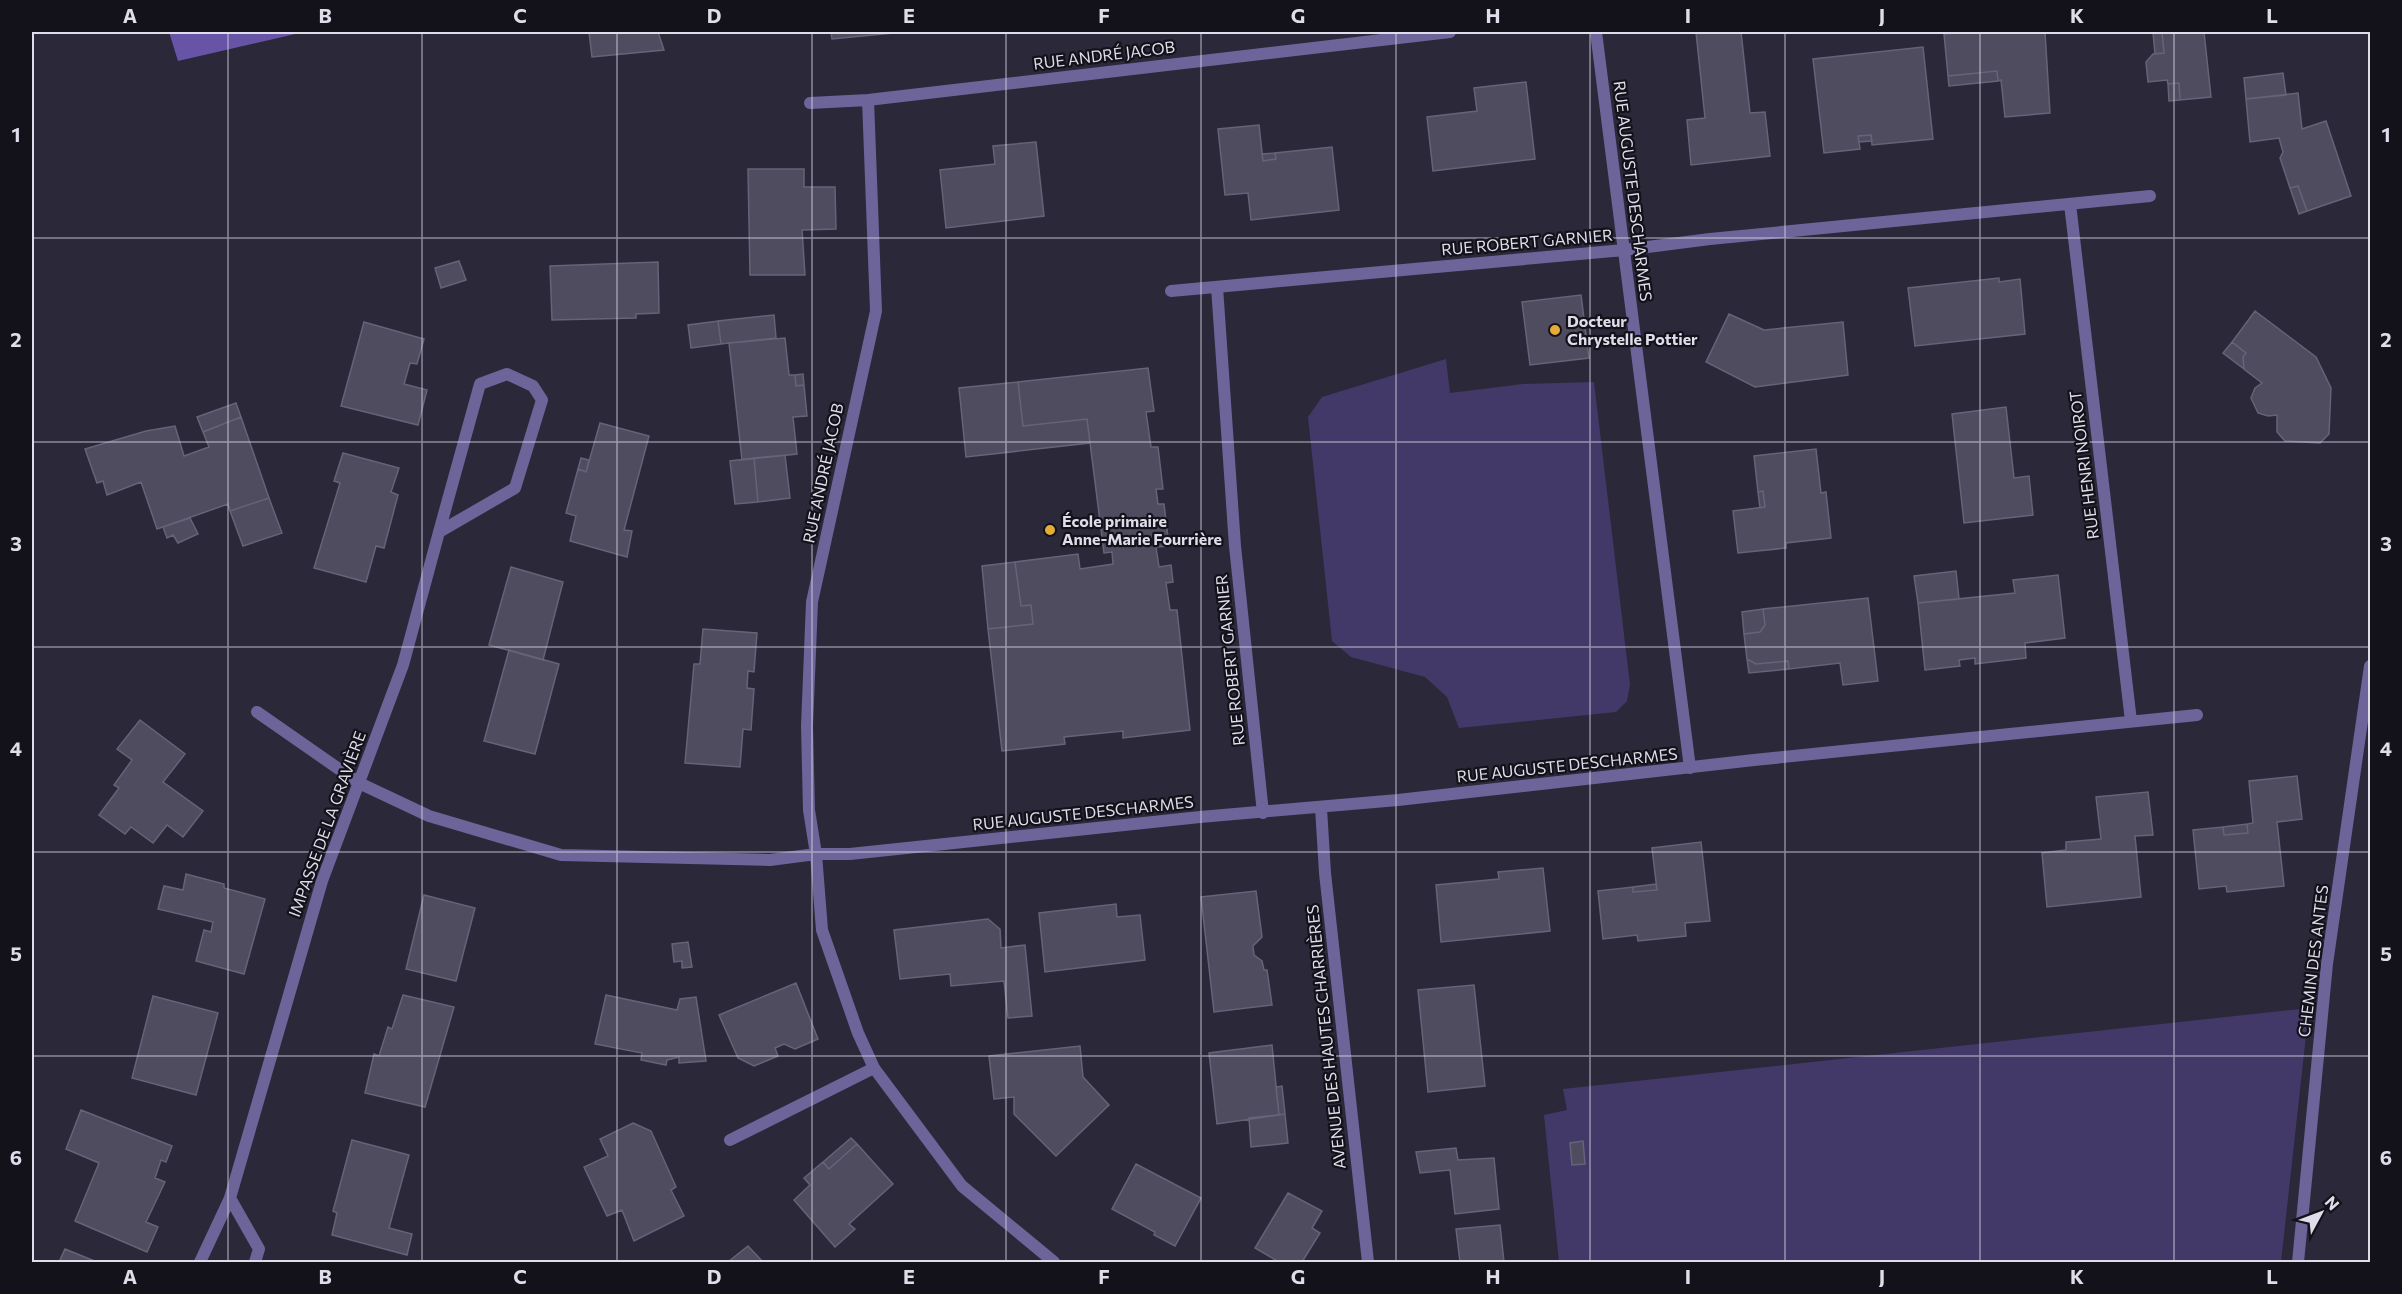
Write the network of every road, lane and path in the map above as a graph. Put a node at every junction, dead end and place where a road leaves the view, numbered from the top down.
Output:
1 (1450, 32) edge
2 (1596, 32) edge
3 (868, 100) junction
4 (810, 103) dead end
5 (2150, 196) dead end
6 (2070, 204) junction
7 (1624, 250) junction
8 (1217, 287) junction
9 (1171, 291) dead end
10 (439, 532) junction
11 (2370, 666) edge
12 (256, 712) dead end
13 (2197, 715) dead end
14 (2131, 721) junction
15 (1690, 768) junction
16 (359, 783) junction
17 (1321, 808) junction
18 (1263, 813) junction
19 (816, 854) junction
20 (874, 1068) junction
21 (730, 1140) dead end
22 (230, 1198) junction
23 (1053, 1262) edge
24 (200, 1263) edge
25 (255, 1263) edge
26 (1368, 1263) edge
27 (2298, 1263) edge

1 - 3 street, RUE ANDRÉ JACOB
2 - 7 street, RUE AUGUSTE DESCHARMES
3 - 4 street, RUE ANDRÉ JACOB
3 - 19 street, RUE ANDRÉ JACOB
5 - 6 street
6 - 7 street
6 - 14 street, RUE HENRI NOIROT
7 - 8 street, RUE ROBERT GARNIER
7 - 15 street, RUE AUGUSTE DESCHARMES
8 - 9 street, RUE ROBERT GARNIER
8 - 18 street, RUE ROBERT GARNIER
10 - 10 street, IMPASSE DE LA GRAVIÈRE
10 - 16 street, IMPASSE DE LA GRAVIÈRE
11 - 27 street, CHEMIN DES ANTES
12 - 16 street, RUE AUGUSTE DESCHARMES
13 - 14 street
14 - 15 street
15 - 17 street, RUE AUGUSTE DESCHARMES
16 - 19 street, RUE AUGUSTE DESCHARMES
16 - 22 street, IMPASSE DE LA GRAVIÈRE
17 - 18 street, RUE AUGUSTE DESCHARMES
17 - 26 street, AVENUE DES HAUTES CHARRIÈRES
18 - 19 street, RUE AUGUSTE DESCHARMES
19 - 20 street, RUE ANDRÉ JACOB
20 - 21 street
20 - 23 street, RUE ANDRÉ JACOB
22 - 24 street, IMPASSE DE LA GRAVIÈRE
22 - 25 street

